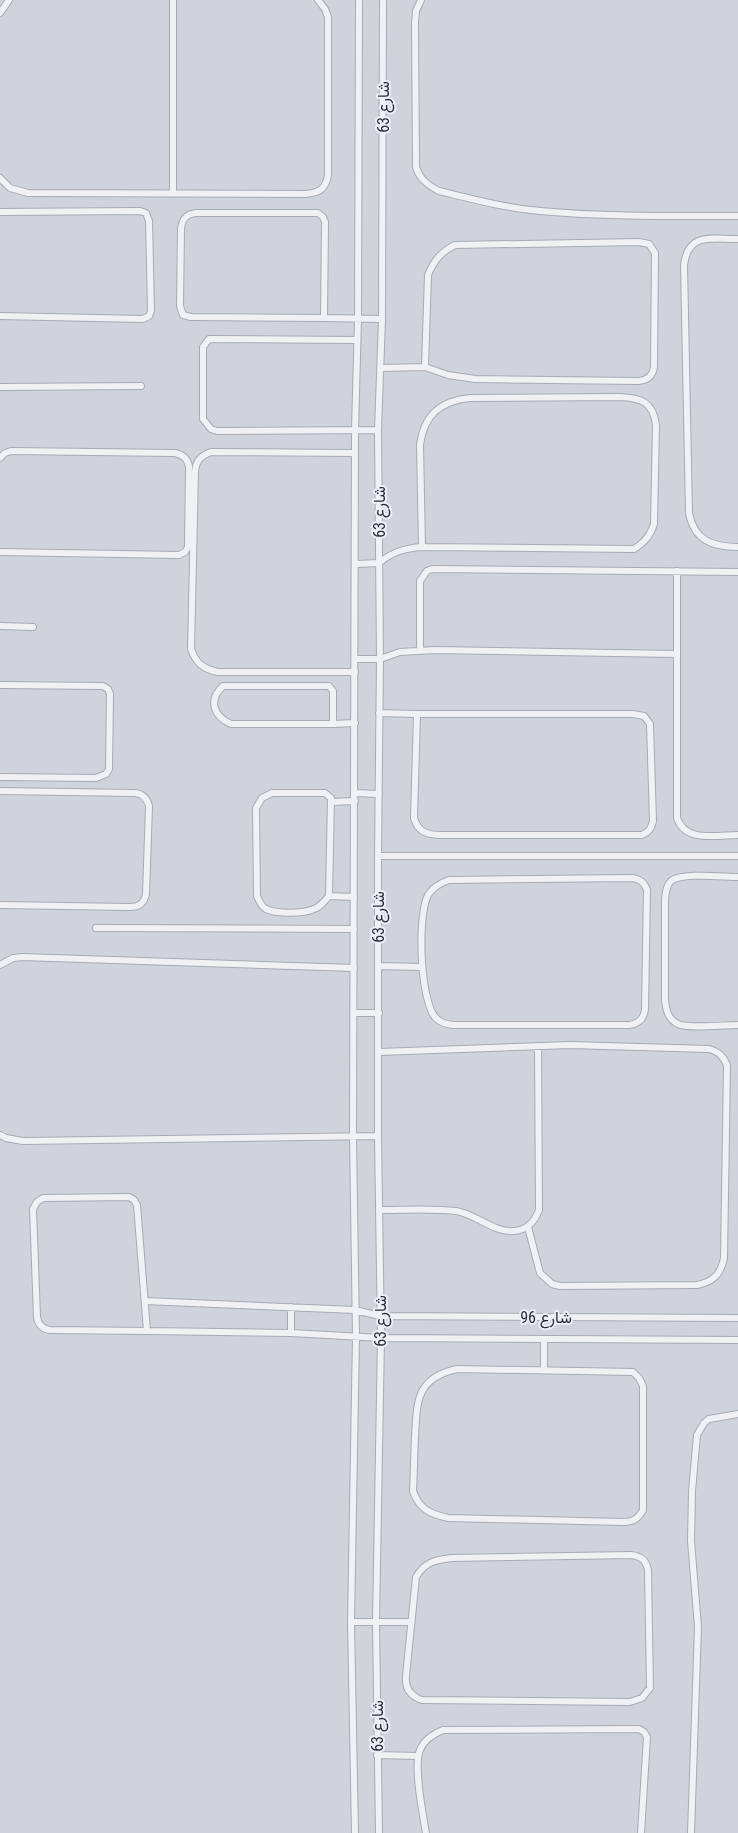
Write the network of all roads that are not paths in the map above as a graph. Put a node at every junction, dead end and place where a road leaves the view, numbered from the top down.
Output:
1 (9, 0) edge
2 (173, 0) edge
3 (318, 0) edge
4 (359, 0) edge
5 (383, 0) edge
6 (421, 0) edge
7 (0, 13) edge
8 (0, 178) edge
9 (173, 194) junction
10 (0, 212) edge
11 (738, 216) edge
12 (738, 239) edge
13 (0, 316) edge
14 (324, 318) junction
15 (358, 319) junction
16 (382, 319) junction
17 (357, 340) junction
18 (425, 367) junction
19 (381, 368) junction
20 (141, 386) dead end
21 (0, 387) edge
22 (355, 430) junction
23 (378, 430) junction
24 (355, 453) junction
25 (0, 458) edge
26 (422, 546) junction
27 (738, 547) edge
28 (0, 552) edge
29 (356, 564) junction
30 (379, 564) junction
31 (677, 571) junction
32 (738, 572) edge
33 (0, 626) edge
34 (33, 627) dead end
35 (420, 651) junction
36 (677, 654) junction
37 (355, 659) junction
38 (380, 659) junction
39 (355, 672) junction
40 (0, 685) edge
41 (379, 713) junction
42 (417, 714) junction
43 (355, 723) junction
44 (333, 724) junction
45 (0, 777) edge
46 (0, 791) edge
47 (355, 794) junction
48 (379, 794) junction
49 (355, 801) junction
50 (331, 802) junction
51 (738, 835) edge
52 (378, 856) junction
53 (738, 856) edge
54 (738, 877) edge
55 (328, 896) junction
56 (354, 897) junction
57 (0, 904) edge
58 (96, 928) dead end
59 (354, 929) junction
60 (0, 965) edge
61 (378, 966) junction
62 (422, 967) junction
63 (354, 968) junction
64 (354, 1013) junction
65 (379, 1013) junction
66 (738, 1025) edge
67 (538, 1046) junction
68 (379, 1052) junction
69 (0, 1135) edge
70 (353, 1136) junction
71 (378, 1136) junction
72 (379, 1210) junction
73 (528, 1227) junction
74 (145, 1301) junction
75 (291, 1307) junction
76 (355, 1310) junction
77 (380, 1316) junction
78 (738, 1318) edge
79 (147, 1331) junction
80 (292, 1333) junction
81 (356, 1336) junction
82 (380, 1338) junction
83 (544, 1340) junction
84 (738, 1340) edge
85 (544, 1371) junction
86 (738, 1414) edge
87 (351, 1622) junction
88 (376, 1622) junction
89 (411, 1622) junction
90 (377, 1755) junction
91 (418, 1756) junction
92 (355, 1833) edge
93 (379, 1833) edge
94 (426, 1833) edge
95 (642, 1833) edge
96 (691, 1833) edge

1 - 7 lane
2 - 9 lane
3 - 9 lane
4 - 15 lane, شارع 63
5 - 16 lane, شارع 63
6 - 11 lane
8 - 9 lane
10 - 13 lane
12 - 27 lane
14 - 14 lane
14 - 15 lane
15 - 16 lane
15 - 17 lane, شارع 63
16 - 19 lane, شارع 63
17 - 22 lane, شارع 63
17 - 22 lane
18 - 18 lane
18 - 19 lane
19 - 23 lane, شارع 63
20 - 21 lane
22 - 23 lane
22 - 24 lane, شارع 63
23 - 30 lane, شارع 63
24 - 29 lane, شارع 63
24 - 39 lane
25 - 28 lane
26 - 26 lane
26 - 30 lane
29 - 30 lane
29 - 37 lane, شارع 63
30 - 38 lane, شارع 63
31 - 32 lane
31 - 35 lane
31 - 36 lane
33 - 34 lane
35 - 36 lane
35 - 38 lane
36 - 51 lane
37 - 38 lane
37 - 39 lane, شارع 63
38 - 41 lane, شارع 63
39 - 43 lane, شارع 63
40 - 45 lane
41 - 42 lane
41 - 48 lane, شارع 63
42 - 42 lane
43 - 44 lane
43 - 47 lane, شارع 63
44 - 44 lane
46 - 57 lane
47 - 48 lane
47 - 49 lane, شارع 63
48 - 52 lane, شارع 63
49 - 50 lane
49 - 56 lane, شارع 63
50 - 55 lane
50 - 55 lane
52 - 53 lane
52 - 61 lane, شارع 63
54 - 66 lane
55 - 56 lane
56 - 59 lane, شارع 63
58 - 59 lane
59 - 63 lane, شارع 63
60 - 63 lane
61 - 62 lane
61 - 65 lane, شارع 63
62 - 62 lane
63 - 64 lane, شارع 63
64 - 65 lane
64 - 70 lane, شارع 63
65 - 68 lane, شارع 63
67 - 68 lane
67 - 73 lane
67 - 73 lane
68 - 71 lane, شارع 63
69 - 70 lane
70 - 71 lane
70 - 76 lane, شارع 63
71 - 72 lane, شارع 63
72 - 73 lane
72 - 77 lane, شارع 63
74 - 75 lane, شارع 96
74 - 79 lane
74 - 79 lane, شارع 96
75 - 76 lane, شارع 96
75 - 80 lane
76 - 77 lane, شارع 96
76 - 81 lane, شارع 63
77 - 78 lane, شارع 96
77 - 82 lane, شارع 63
79 - 80 lane, شارع 96
80 - 81 lane, شارع 96
81 - 82 lane, شارع 96
81 - 87 lane, شارع 63
82 - 83 lane, شارع 96
82 - 88 lane, شارع 63
83 - 84 lane, شارع 96
83 - 85 lane
85 - 85 lane
86 - 96 lane
87 - 88 lane
87 - 92 lane, شارع 63
88 - 89 lane
88 - 90 lane, شارع 63
89 - 89 lane
90 - 91 lane
90 - 93 lane, شارع 63
91 - 94 lane
91 - 95 lane

